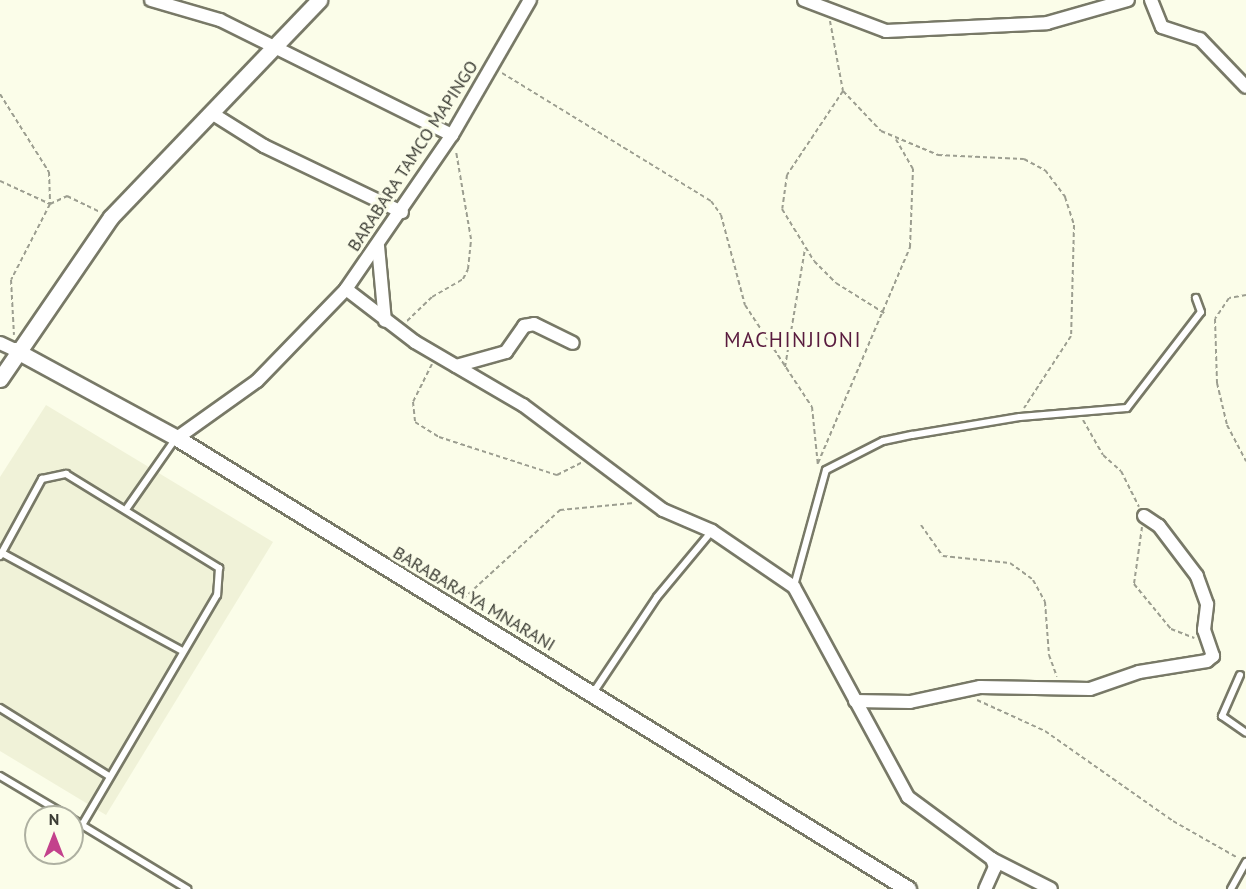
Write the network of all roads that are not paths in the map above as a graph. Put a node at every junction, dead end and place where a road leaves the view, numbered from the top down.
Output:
1 (151, 0) edge
2 (319, 0) edge
3 (530, 0) edge
4 (804, 0) edge
5 (1128, 0) edge
6 (1151, 0) edge
7 (275, 45) junction
8 (1246, 87) edge
9 (213, 114) junction
10 (452, 135) junction
11 (402, 212) junction
12 (378, 246) junction
13 (346, 289) junction
14 (1196, 298) dead end
15 (385, 321) junction
16 (0, 343) edge
17 (573, 343) dead end
18 (15, 350) junction
19 (456, 366) junction
20 (0, 379) edge
21 (177, 438) junction
22 (127, 508) junction
23 (1144, 516) road end
24 (712, 531) junction
25 (1, 554) edge
26 (794, 586) junction
27 (181, 650) junction
28 (1240, 675) dead end
29 (593, 693) junction
30 (855, 700) junction
31 (0, 708) edge
32 (1246, 733) edge
33 (0, 776) edge
34 (109, 776) junction
35 (48, 805) edge
36 (84, 821) edge
37 (84, 826) edge
38 (993, 859) junction
39 (1246, 863) edge
40 (187, 889) edge
41 (908, 889) edge
42 (985, 889) edge
43 (1051, 889) edge
44 (1231, 889) edge

1 - 7 street
2 - 7 street
3 - 10 street, BARABARA TAMCO MAPINGO
4 - 5 street
6 - 8 street
7 - 9 street
7 - 10 street
9 - 11 street
9 - 18 street
10 - 11 street, BARABARA TAMCO MAPINGO
11 - 12 street, BARABARA TAMCO MAPINGO
12 - 13 street, BARABARA TAMCO MAPINGO
12 - 15 street
13 - 15 street
13 - 21 street, BARABARA TAMCO MAPINGO
14 - 26 lane
15 - 19 street
16 - 18 street
17 - 19 street
18 - 20 street
18 - 21 street, BARABARA YA MNARANI
19 - 24 street
21 - 22 lane
21 - 29 street, BARABARA YA MNARANI
22 - 25 lane
22 - 27 lane
23 - 30 street
24 - 26 street
24 - 29 lane
25 - 27 lane
26 - 30 street
27 - 34 lane
28 - 32 lane
29 - 41 street, BARABARA YA MNARANI
30 - 38 street
31 - 34 lane
33 - 35 lane
34 - 36 lane
37 - 40 lane
38 - 42 street
38 - 43 street
39 - 44 lane

